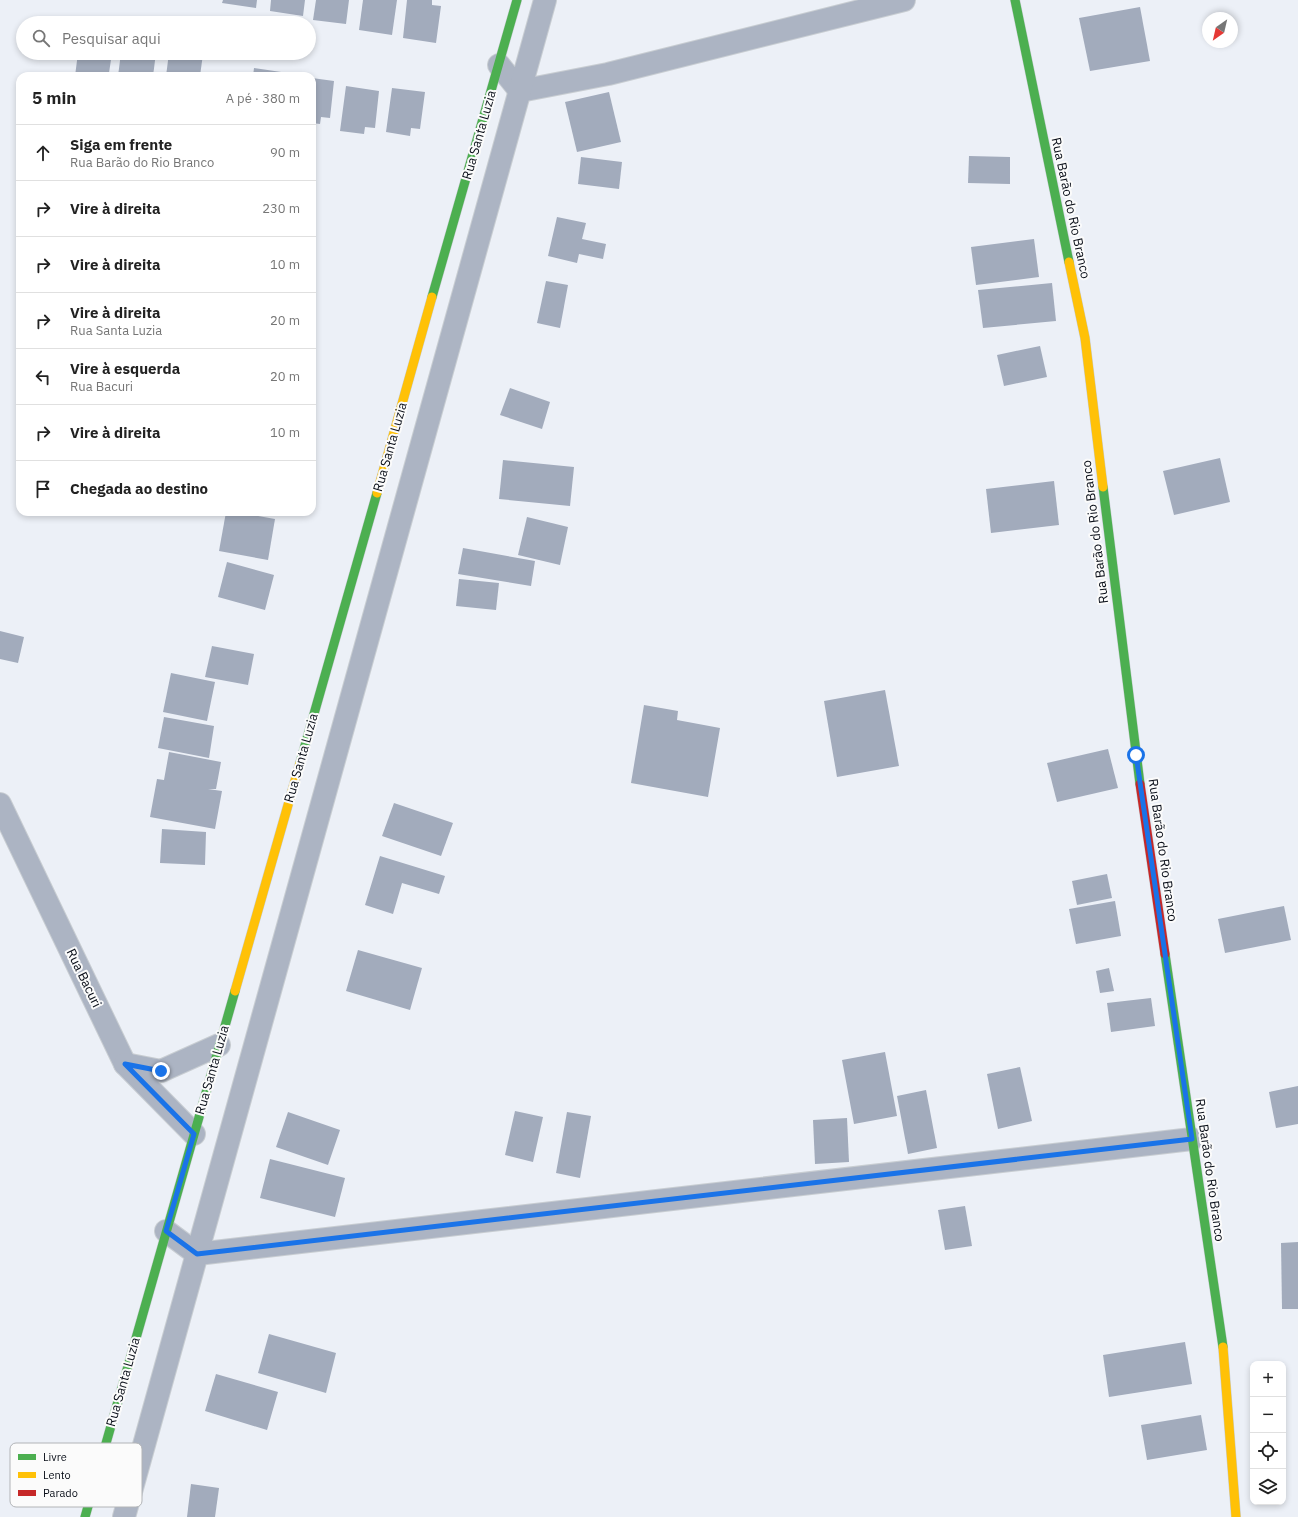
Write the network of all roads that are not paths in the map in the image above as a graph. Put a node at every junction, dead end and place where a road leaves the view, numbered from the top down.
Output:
1 (517, 0) edge
2 (545, 0) edge
3 (904, 0) edge
4 (1015, 0) edge
5 (499, 65) junction
6 (520, 91) junction
7 (0, 804) edge
8 (219, 1045) junction
9 (125, 1064) junction
10 (194, 1134) junction
11 (1192, 1139) junction
12 (166, 1231) junction
13 (197, 1254) junction
14 (106, 1443) edge
15 (142, 1452) edge
16 (88, 1507) edge
17 (127, 1507) edge
18 (85, 1517) edge
19 (124, 1517) edge
20 (1236, 1517) edge

1 - 5 street, Rua Santa Luzia
2 - 6 street, Rua Santa Luzia
3 - 6 street
4 - 11 street, Rua Barão do Rio Branco
5 - 6 street
5 - 8 street, Rua Santa Luzia
6 - 13 street, Rua Santa Luzia
7 - 9 street, Rua Bacuri
8 - 9 street
8 - 10 street, Rua Santa Luzia
9 - 10 street, Rua Bacuri
10 - 12 street, Rua Santa Luzia
11 - 13 street
11 - 20 street, Rua Barão do Rio Branco
12 - 13 street
12 - 14 street, Rua Santa Luzia
13 - 15 street, Rua Santa Luzia
16 - 18 street, Rua Santa Luzia
17 - 19 street, Rua Santa Luzia

